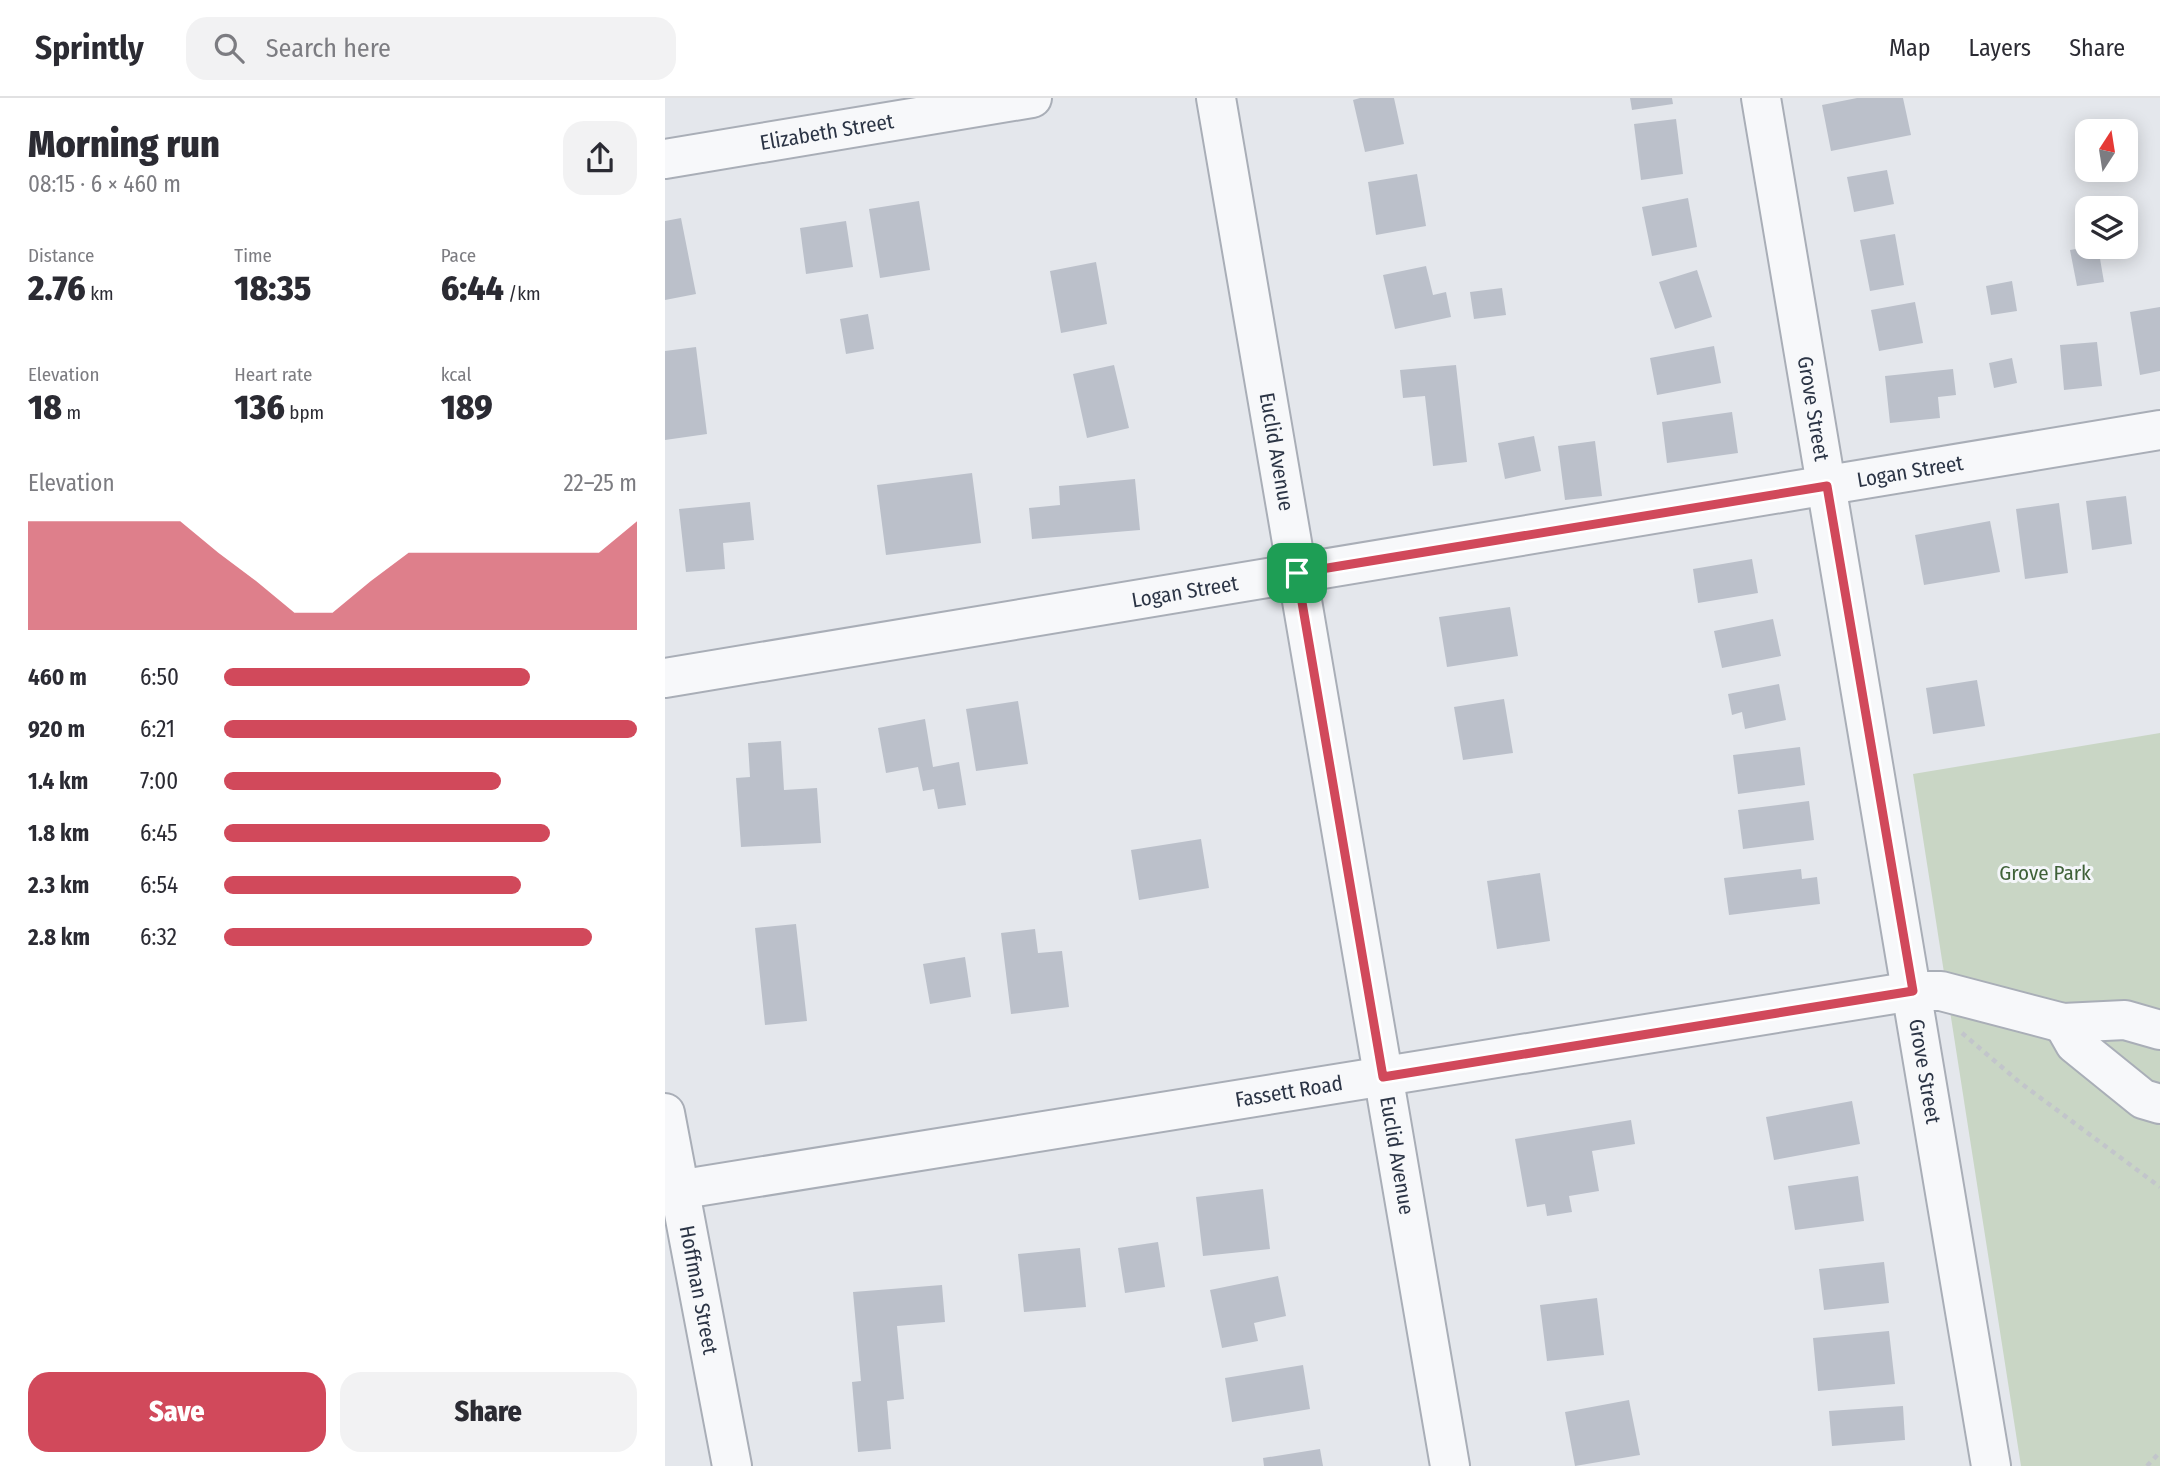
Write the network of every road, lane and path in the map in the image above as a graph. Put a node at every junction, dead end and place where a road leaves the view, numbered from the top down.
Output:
1 (1032, 98) edge
2 (1216, 98) edge
3 (1762, 98) edge
4 (665, 159) edge
5 (2160, 430) edge
6 (1827, 486) junction
7 (1297, 573) junction
8 (665, 678) edge
9 (1927, 991) junction
10 (2063, 1023) junction
11 (2160, 1030) edge
12 (1383, 1077) junction
13 (2160, 1104) edge
14 (665, 1113) edge
15 (2160, 1187) edge
16 (672, 1191) edge
17 (2160, 1452) edge
18 (733, 1466) edge
19 (1450, 1466) edge
20 (1991, 1466) edge
21 (2147, 1466) edge

1 - 4 street, Elizabeth Street
2 - 7 street, Euclid Avenue
3 - 6 street, Grove Street
5 - 6 street, Logan Street
6 - 7 street, Logan Street
6 - 9 street, Grove Street
7 - 8 street, Logan Street
7 - 12 street, Euclid Avenue
9 - 10 street
9 - 12 street, Fassett Road
9 - 15 path
9 - 20 street, Grove Street
10 - 11 street
10 - 13 street
12 - 16 street, Fassett Road
12 - 19 street, Euclid Avenue
14 - 16 street, Hoffman Street
16 - 18 street, Hoffman Street
17 - 21 path

